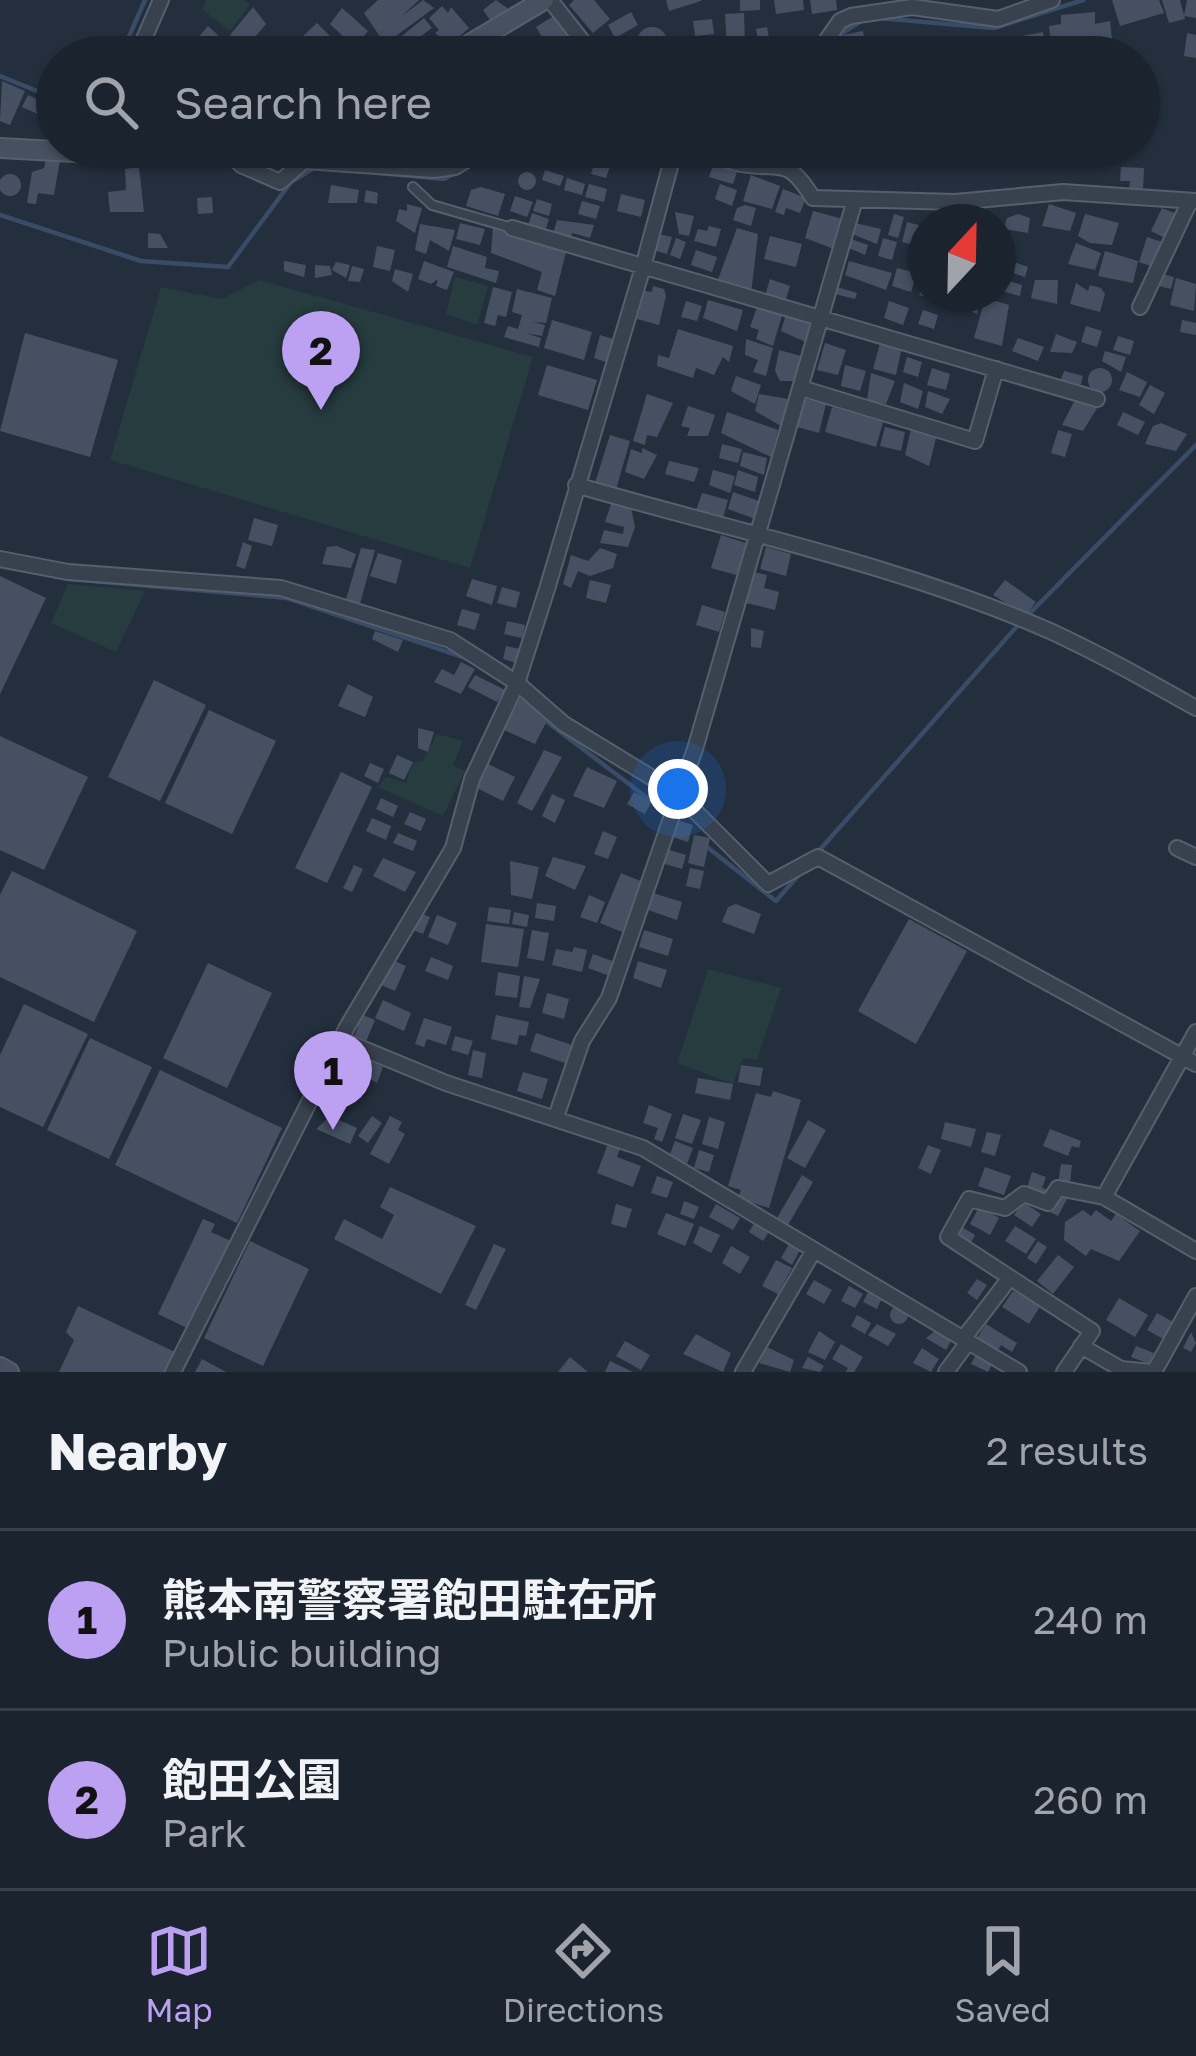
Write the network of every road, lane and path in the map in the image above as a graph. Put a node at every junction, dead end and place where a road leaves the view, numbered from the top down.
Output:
1 (161, 0) edge
2 (548, 0) edge
3 (1052, 0) edge
4 (145, 36) edge
5 (485, 36) edge
6 (578, 36) edge
7 (829, 36) edge
8 (0, 148) edge
9 (36, 149) edge
10 (248, 168) edge
11 (296, 168) edge
12 (405, 168) edge
13 (444, 168) edge
14 (669, 168) edge
15 (790, 168) edge
16 (413, 187) dead end
17 (1193, 201) edge
18 (854, 203) junction
19 (512, 228) joint
20 (644, 267) junction
21 (1140, 307) dead end
22 (821, 316) junction
23 (996, 369) junction
24 (801, 388) junction
25 (1097, 399) dead end
26 (576, 485) junction
27 (758, 538) junction
28 (0, 559) edge
29 (517, 683) junction
30 (1196, 709) edge
31 (677, 793) junction
32 (1178, 848) dead end
33 (1196, 857) edge
34 (1196, 1033) edge
35 (342, 1040) junction
36 (1190, 1060) edge
37 (556, 1117) junction
38 (1104, 1197) junction
39 (814, 1250) junction
40 (1196, 1251) edge
41 (1009, 1279) junction
42 (1196, 1296) edge
43 (965, 1341) junction
44 (1081, 1346) junction
45 (0, 1367) edge
46 (9, 1372) edge
47 (172, 1372) edge
48 (743, 1372) edge
49 (946, 1372) edge
50 (1019, 1372) edge
51 (1064, 1372) edge
52 (1152, 1372) edge

1 - 4 street
2 - 5 main road
2 - 6 street
3 - 7 street
8 - 9 main road
10 - 11 street
12 - 13 street
14 - 20 street
15 - 18 street
16 - 19 lane
17 - 18 street
17 - 21 street
18 - 22 street
19 - 20 street
20 - 22 street
20 - 26 street
22 - 23 street
22 - 24 street
23 - 24 street
23 - 25 street
24 - 27 street
26 - 27 street
26 - 29 street
27 - 30 street
27 - 31 street
28 - 29 street
29 - 31 street
29 - 35 street
31 - 36 street
31 - 37 street
32 - 33 street
34 - 36 street
35 - 37 street
35 - 47 street
36 - 38 street
37 - 39 street
38 - 40 street
38 - 41 street
39 - 43 street
39 - 48 street
41 - 43 street
41 - 44 street
42 - 52 street
43 - 49 street
43 - 50 street
44 - 51 street
44 - 52 street
45 - 46 main road

